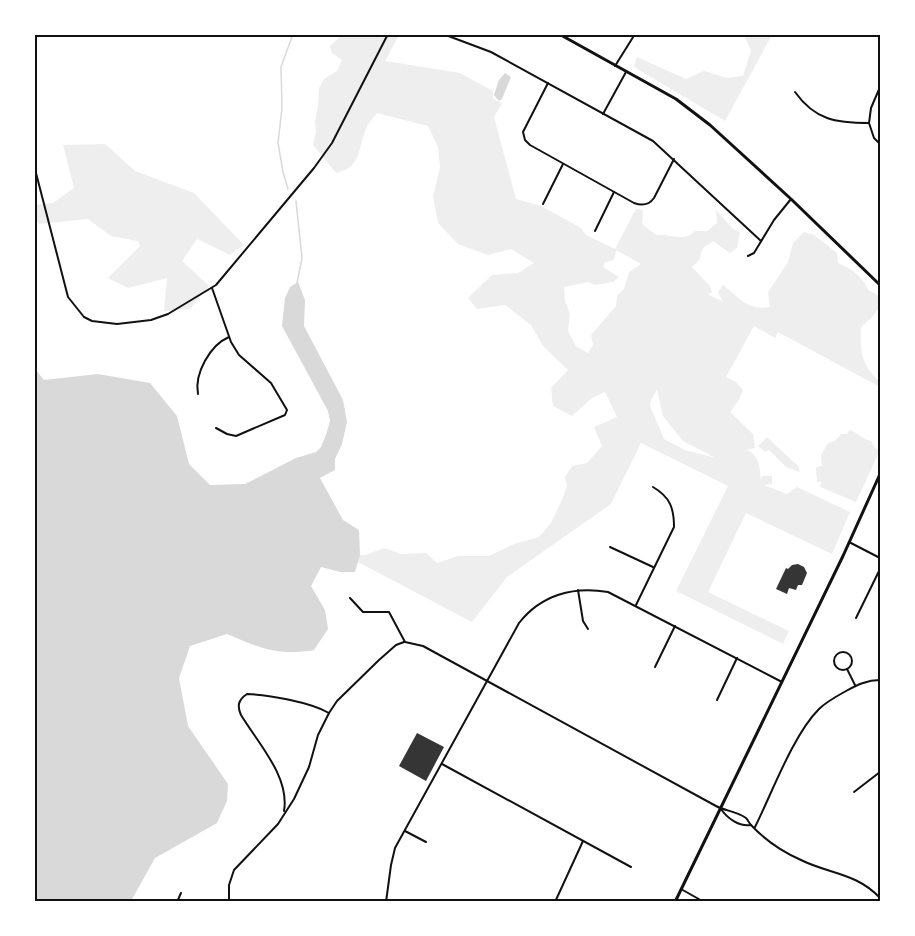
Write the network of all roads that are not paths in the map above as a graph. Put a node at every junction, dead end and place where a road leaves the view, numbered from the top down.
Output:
1 (388, 34) edge
2 (443, 34) edge
3 (559, 34) edge
4 (635, 34) edge
5 (615, 66) junction
6 (626, 72) junction
7 (548, 83) junction
8 (880, 87) edge
9 (795, 92) dead end
10 (603, 114) junction
11 (869, 123) junction
12 (880, 144) edge
13 (674, 159) junction
14 (563, 164) junction
15 (36, 173) dead end
16 (614, 192) junction
17 (791, 199) junction
18 (543, 204) dead end
19 (595, 231) dead end
20 (761, 241) junction
21 (748, 256) dead end
22 (880, 283) edge
23 (212, 288) junction
24 (229, 338) junction
25 (198, 394) dead end
26 (216, 428) dead end
27 (880, 474) edge
28 (653, 487) dead end
29 (849, 542) junction
30 (610, 547) dead end
31 (880, 558) edge
32 (653, 567) junction
33 (880, 569) edge
34 (578, 590) junction
35 (350, 598) dead end
36 (636, 605) junction
37 (856, 618) dead end
38 (675, 626) junction
39 (588, 629) dead end
40 (405, 642) junction
41 (737, 658) junction
42 (655, 667) dead end
43 (847, 669) junction
44 (880, 680) edge
45 (486, 682) junction
46 (782, 682) junction
47 (855, 686) junction
48 (717, 700) dead end
49 (329, 713) junction
50 (442, 764) junction
51 (880, 772) edge
52 (854, 792) dead end
53 (721, 809) junction
54 (283, 814) junction
55 (751, 825) junction
56 (755, 827) junction
57 (405, 831) junction
58 (584, 841) junction
59 (426, 842) dead end
60 (631, 867) dead end
61 (681, 889) junction
62 (181, 893) dead end
63 (880, 898) edge
64 (177, 902) edge
65 (229, 902) edge
66 (386, 902) edge
67 (555, 902) edge
68 (675, 902) edge
69 (704, 902) edge

1 - 23 street
2 - 7 street
3 - 5 street
4 - 5 street
5 - 6 street
6 - 10 street
6 - 17 street
7 - 10 street
7 - 14 street
8 - 11 street
9 - 11 street
10 - 13 street
11 - 12 street
13 - 16 street
13 - 20 street
14 - 16 street
14 - 18 street
15 - 23 street
16 - 19 street
17 - 20 street
17 - 22 street
20 - 21 street
23 - 24 street
24 - 25 street
24 - 26 street
27 - 29 street
28 - 32 street
29 - 31 street
29 - 46 street
30 - 32 street
32 - 36 street
33 - 37 street
34 - 36 street
34 - 39 street
34 - 45 street
35 - 40 street
36 - 38 street
38 - 41 street
38 - 42 street
40 - 45 street
40 - 49 street
41 - 46 street
41 - 48 street
43 - 43 street
43 - 47 street
44 - 47 street
45 - 50 street
45 - 53 street
46 - 53 street
47 - 56 street
49 - 54 street
49 - 54 street
50 - 57 street
50 - 58 street
51 - 52 street
53 - 55 street
53 - 55 street
53 - 61 street
54 - 65 street
55 - 56 street
56 - 63 street
57 - 59 street
57 - 66 street
58 - 60 street
58 - 67 street
61 - 68 street
61 - 69 street
62 - 64 street

